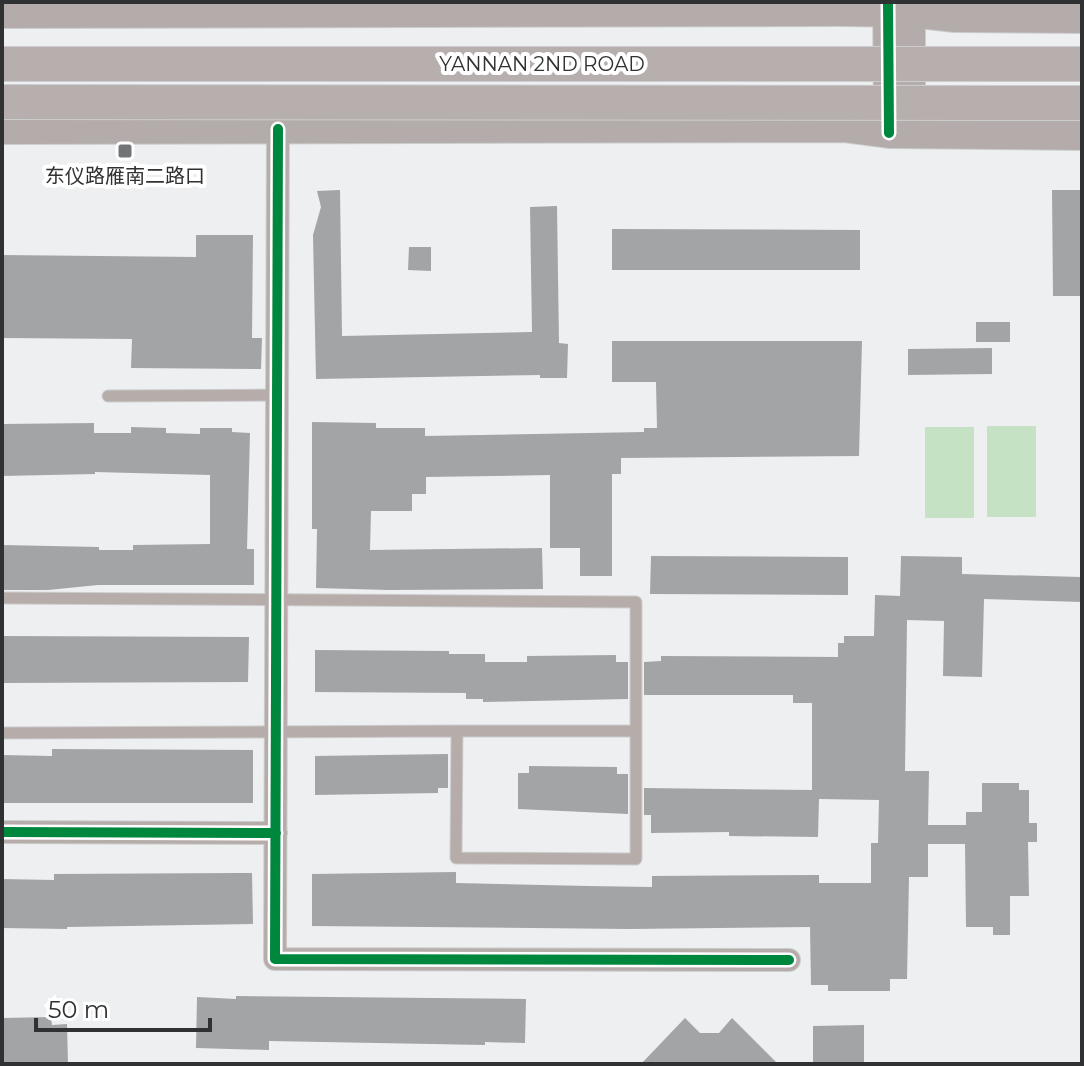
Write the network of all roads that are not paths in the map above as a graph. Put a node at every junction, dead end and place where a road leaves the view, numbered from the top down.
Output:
1 (899, 7) edge
2 (2, 13) edge
3 (1082, 18) edge
4 (2, 64) edge
5 (1082, 64) edge
6 (2, 102) edge
7 (1082, 103) edge
8 (2, 129) edge
9 (278, 129) junction
10 (900, 133) junction
11 (1082, 135) edge
12 (278, 395) junction
13 (108, 396) dead end
14 (2, 598) edge
15 (277, 598) junction
16 (276, 731) junction
17 (457, 731) junction
18 (636, 731) junction
19 (2, 733) edge
20 (2, 832) edge
21 (276, 833) junction
22 (789, 960) dead end

1 - 2 main road
1 - 3 main road
1 - 10 main road
4 - 5 main road, YANNAN 2ND ROAD, bridge
6 - 7 main road, YANNAN 2ND ROAD, bridge
8 - 9 main road
9 - 10 main road
9 - 12 street
10 - 11 main road
12 - 13 lane
12 - 15 street
14 - 15 lane
15 - 16 street
15 - 18 lane
16 - 17 lane
16 - 19 lane
16 - 21 street
17 - 18 lane
17 - 18 lane
20 - 21 street
21 - 22 street

